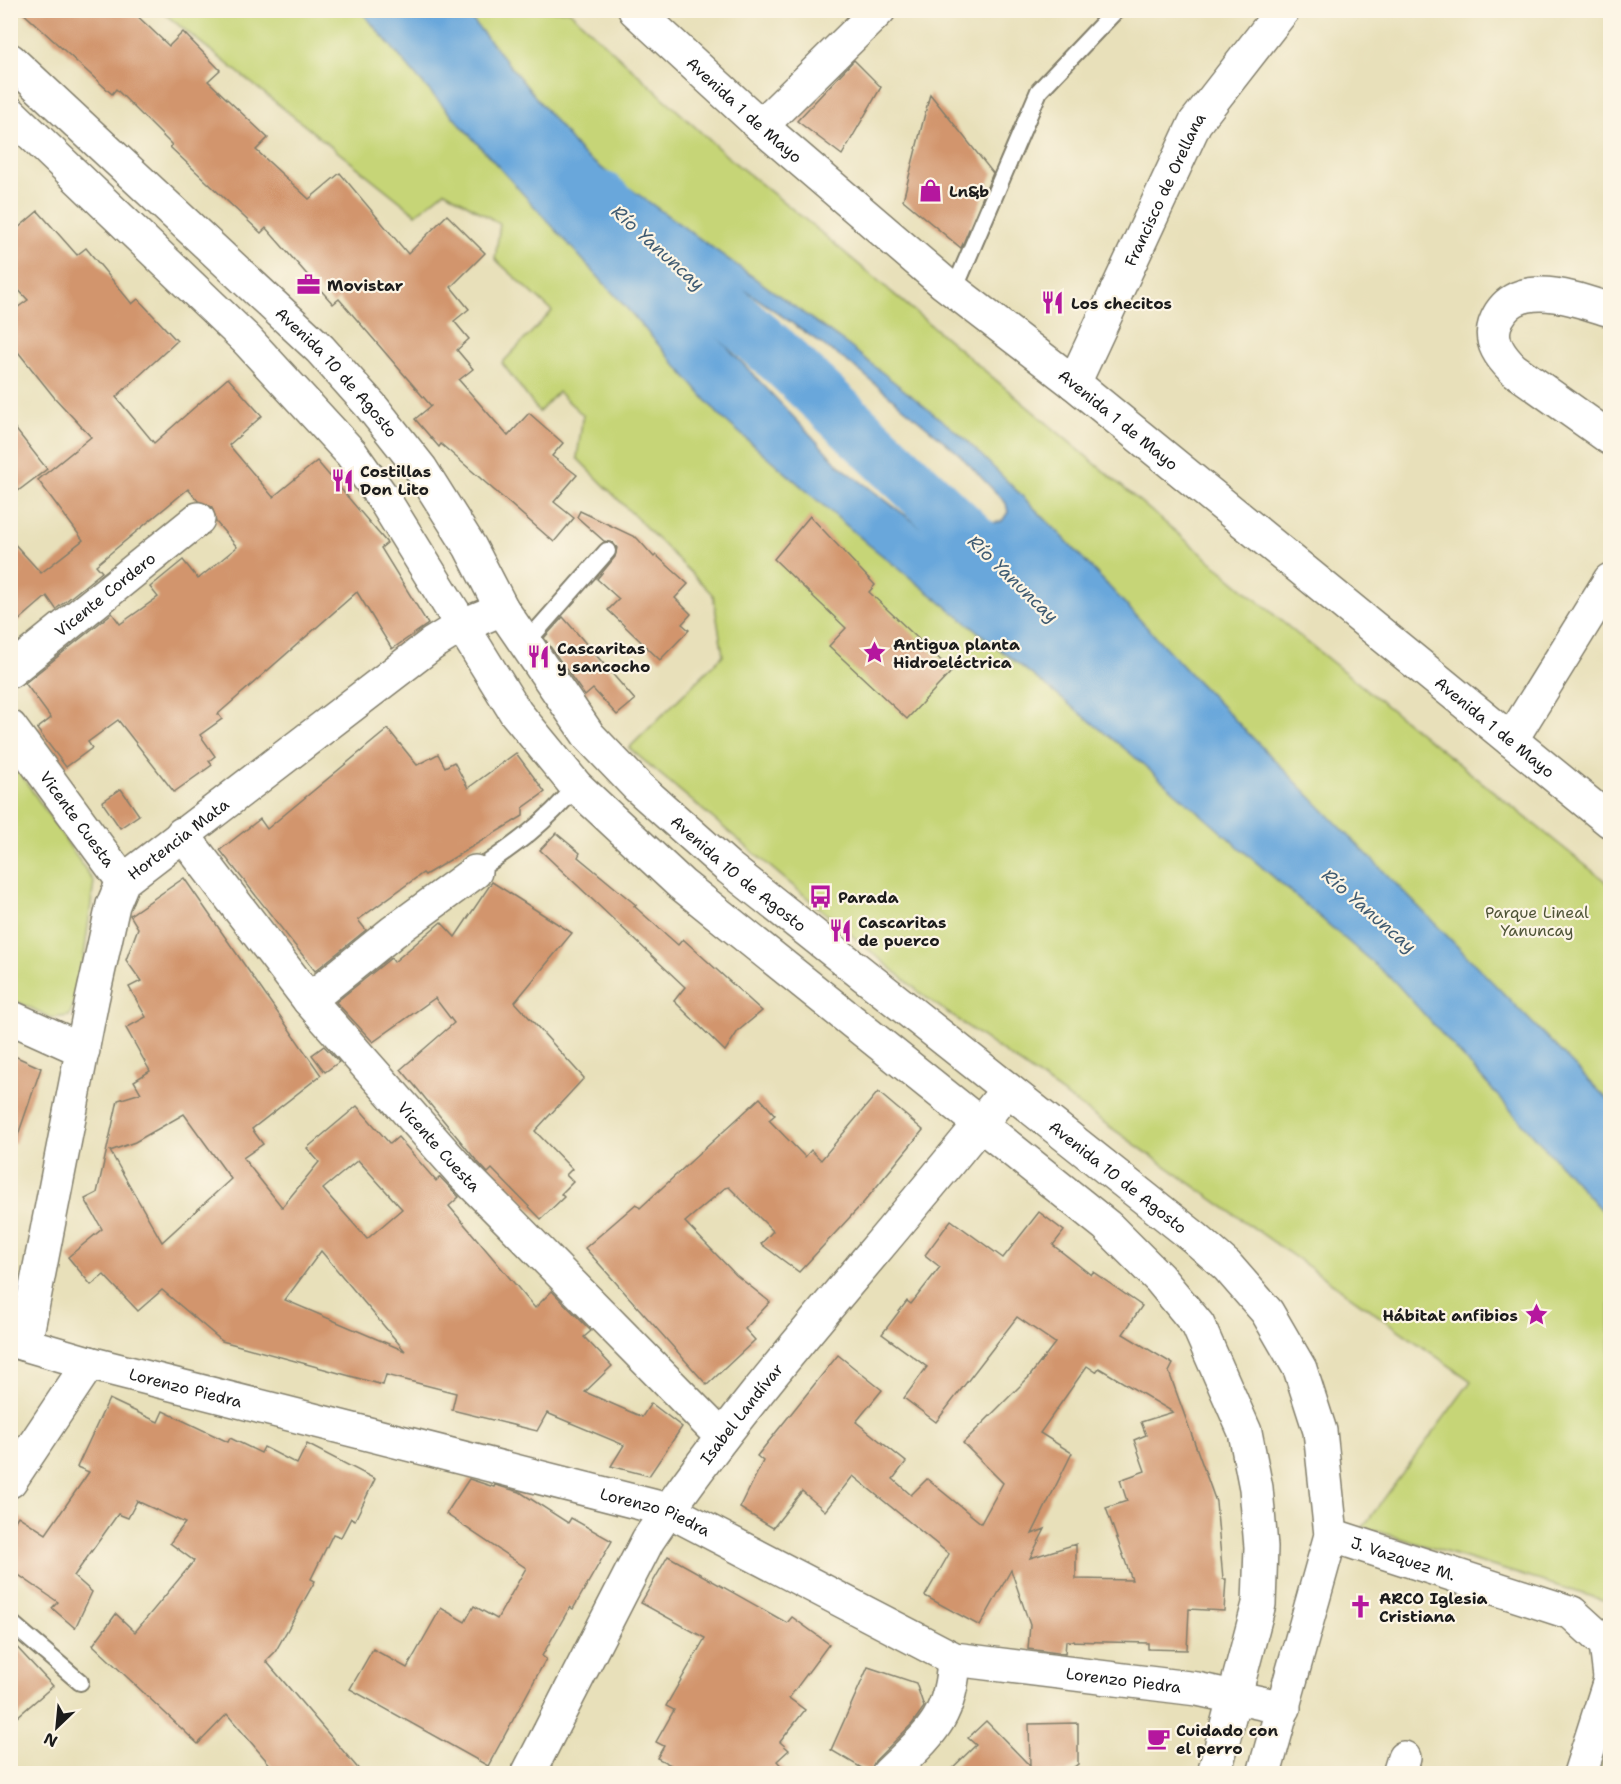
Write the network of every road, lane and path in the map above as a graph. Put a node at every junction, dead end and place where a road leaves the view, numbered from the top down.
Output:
1 (634, 10) edge
2 (879, 10) edge
3 (1116, 10) edge
4 (1283, 10) edge
5 (10, 60) edge
6 (38, 87) junction
7 (10, 111) edge
8 (761, 126) junction
9 (954, 290) junction
10 (1611, 310) edge
11 (1074, 383) junction
12 (1611, 438) edge
13 (198, 519) dead end
14 (607, 551) dead end
15 (1611, 580) edge
16 (502, 609) junction
17 (461, 626) junction
18 (525, 644) junction
19 (10, 671) edge
20 (10, 728) edge
21 (1511, 740) junction
22 (576, 786) junction
23 (1611, 821) edge
24 (182, 834) junction
25 (476, 872) joint
26 (123, 881) junction
27 (309, 1000) junction
28 (10, 1017) edge
29 (83, 1050) junction
30 (1007, 1090) junction
31 (981, 1124) junction
32 (18, 1342) edge
33 (89, 1363) junction
34 (722, 1437) junction
35 (10, 1481) edge
36 (668, 1510) junction
37 (1331, 1535) junction
38 (10, 1622) edge
39 (954, 1659) junction
40 (1611, 1678) edge
41 (80, 1682) dead end
42 (1237, 1697) junction
43 (1284, 1708) junction
44 (528, 1773) edge
45 (888, 1773) edge
46 (1214, 1773) edge
47 (1264, 1773) edge
48 (1580, 1773) edge

1 - 8 street, Avenida 1 de Mayo
2 - 8 street
3 - 9 lane
4 - 11 street, Francisco de Orellana
5 - 6 street, Avenida 10 de Agosto
6 - 7 street
6 - 16 street, Avenida 10 de Agosto
7 - 17 street
8 - 9 street, Avenida 1 de Mayo
9 - 11 street, Avenida 1 de Mayo
10 - 12 street
11 - 21 street, Avenida 1 de Mayo
13 - 19 street, Vicente Cordero
14 - 18 lane
15 - 21 street
16 - 17 street, Hortencia Mata
16 - 18 street, Avenida 10 de Agosto
17 - 22 street
17 - 24 street, Hortencia Mata
18 - 30 street, Avenida 10 de Agosto
20 - 26 street, Vicente Cuesta
21 - 23 street, Avenida 1 de Mayo
22 - 25 lane
22 - 31 street
24 - 26 street, Hortencia Mata
24 - 27 street, Vicente Cuesta
25 - 27 street
26 - 29 street, Hortencia Mata
27 - 34 street, Vicente Cuesta
28 - 29 street
29 - 32 street, Hortencia Mata
30 - 31 street, Isabel Landívar
30 - 37 street, Avenida 10 de Agosto
31 - 34 street, Isabel Landívar
31 - 42 street
32 - 33 street, Lorenzo Piedra
33 - 35 street
33 - 36 street, Lorenzo Piedra
34 - 36 street, Isabel Landívar
36 - 39 street, Lorenzo Piedra
36 - 44 street, Isabel Landívar
37 - 40 street, J. Vazquez M.
37 - 43 street, Avenida 10 de Agosto
38 - 41 lane
39 - 42 street, Lorenzo Piedra
39 - 45 street
40 - 48 street, J. Vazquez M.
42 - 43 street, Lorenzo Piedra
42 - 46 street
43 - 47 street, Avenida 10 de Agosto

